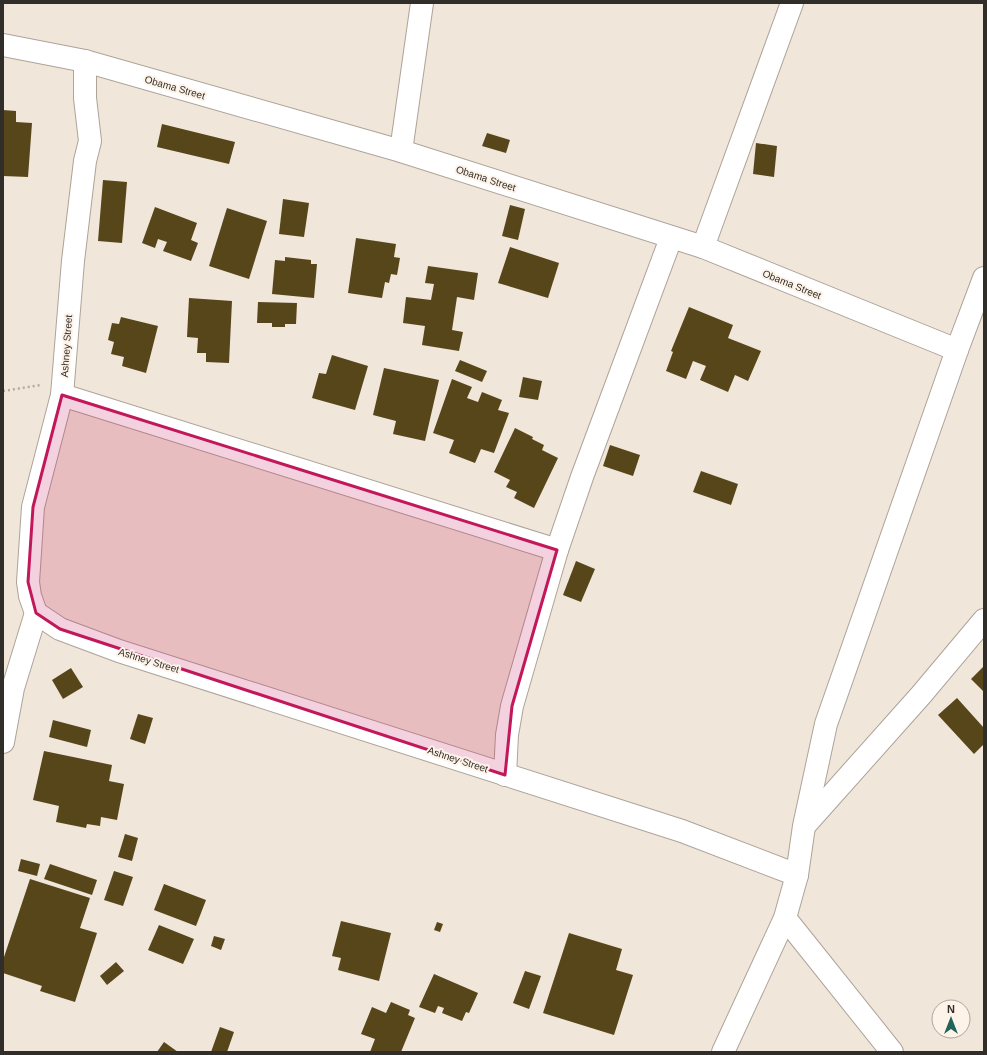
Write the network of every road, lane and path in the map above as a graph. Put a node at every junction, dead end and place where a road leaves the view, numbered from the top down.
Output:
1 (422, 3) edge
2 (792, 3) edge
3 (3, 45) edge
4 (85, 61) junction
5 (401, 151) junction
6 (670, 238) junction
7 (703, 247) junction
8 (984, 278) edge
9 (957, 350) junction
10 (64, 372) junction
11 (3, 391) edge
12 (62, 396) junction
13 (557, 550) junction
14 (36, 613) junction
15 (984, 620) edge
16 (3, 742) edge
17 (505, 775) junction
18 (804, 826) junction
19 (797, 874) junction
20 (785, 918) junction
21 (723, 1052) edge
22 (892, 1052) edge

1 - 5 street
2 - 7 street
3 - 4 street, Obama Street
4 - 5 street, Obama Street
4 - 10 street, Ashney Street
5 - 6 street, Obama Street
6 - 7 street, Obama Street
6 - 13 street
7 - 9 street, Obama Street
8 - 9 street
9 - 18 street
10 - 11 path
10 - 12 street, Ashney Street
12 - 13 street
12 - 14 street, Ashney Street
13 - 17 street
14 - 16 street
14 - 17 street, Ashney Street
15 - 18 street
17 - 19 street, Ashney Street
18 - 19 street
19 - 20 street
20 - 21 street
20 - 22 street

